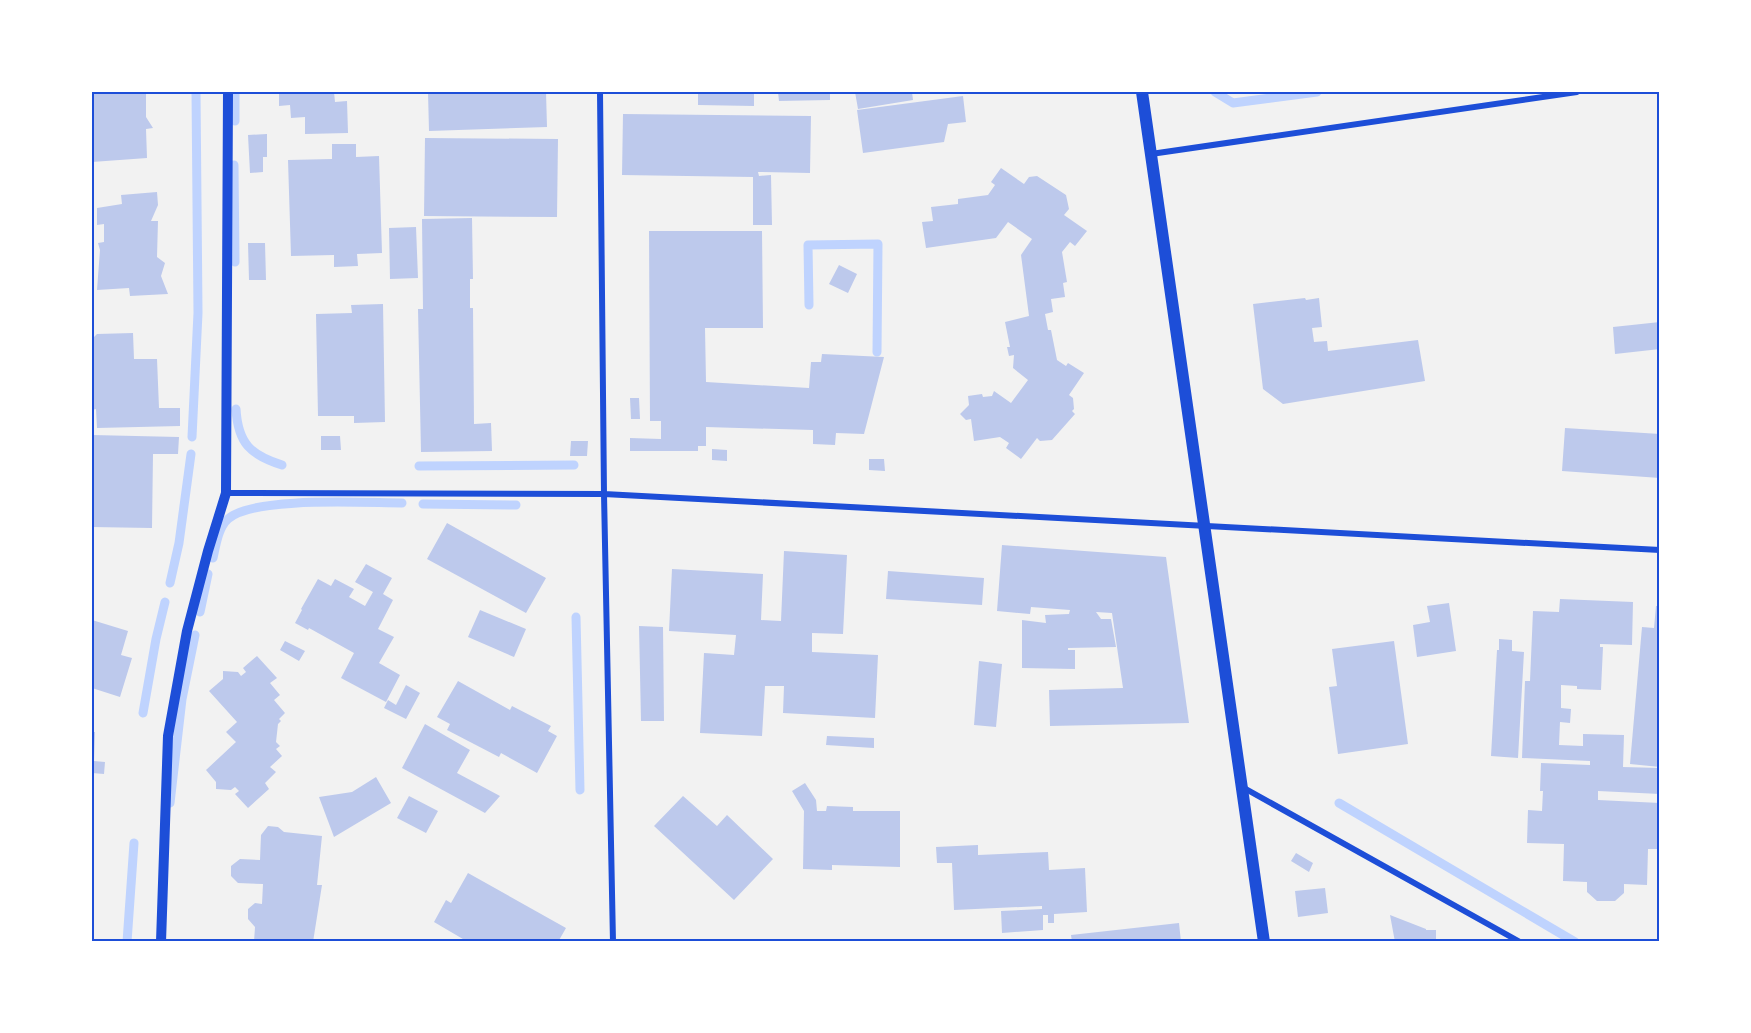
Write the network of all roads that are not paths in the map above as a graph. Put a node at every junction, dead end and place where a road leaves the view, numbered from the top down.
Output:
1 (228, 92) edge
2 (600, 92) edge
3 (1142, 92) edge
4 (1577, 92) edge
5 (1151, 154) junction
6 (226, 493) junction
7 (604, 494) junction
8 (1206, 525) junction
9 (1659, 550) edge
10 (1243, 788) junction
11 (161, 942) edge
12 (613, 942) edge
13 (1264, 942) edge
14 (1520, 942) edge

1 - 6 street
2 - 7 street
3 - 5 main road
4 - 5 street
5 - 8 main road
6 - 7 street
6 - 11 street
7 - 8 street
7 - 12 street
8 - 9 street
8 - 10 main road
10 - 13 main road
10 - 14 street

